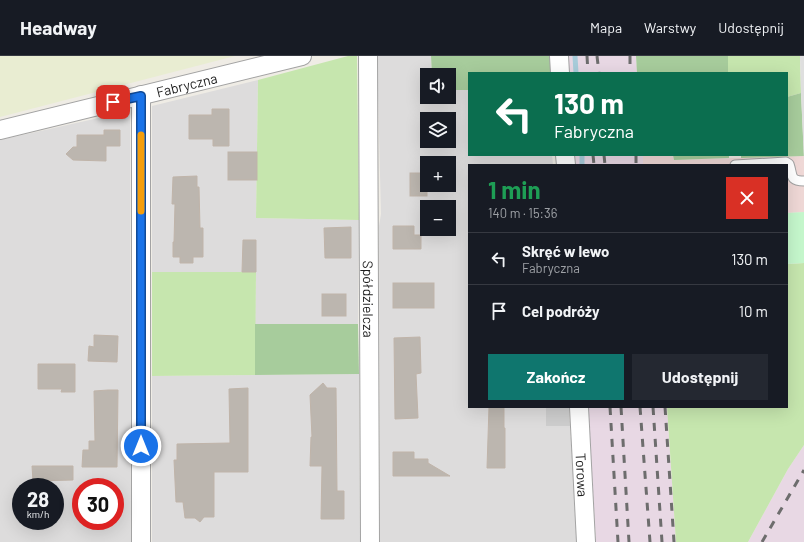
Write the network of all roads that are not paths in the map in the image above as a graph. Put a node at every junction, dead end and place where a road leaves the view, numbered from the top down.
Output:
1 (302, 56) edge
2 (368, 56) edge
3 (559, 56) edge
4 (560, 72) edge
5 (141, 96) junction
6 (0, 130) edge
7 (752, 164) edge
8 (804, 181) edge
9 (579, 408) edge
10 (141, 542) edge
11 (370, 542) edge
12 (586, 542) edge

1 - 5 street, Fabryczna
2 - 11 street, Spółdzielcza
3 - 4 street
5 - 6 street, Fabryczna
5 - 10 street
7 - 8 lane
9 - 12 street, Torowa

